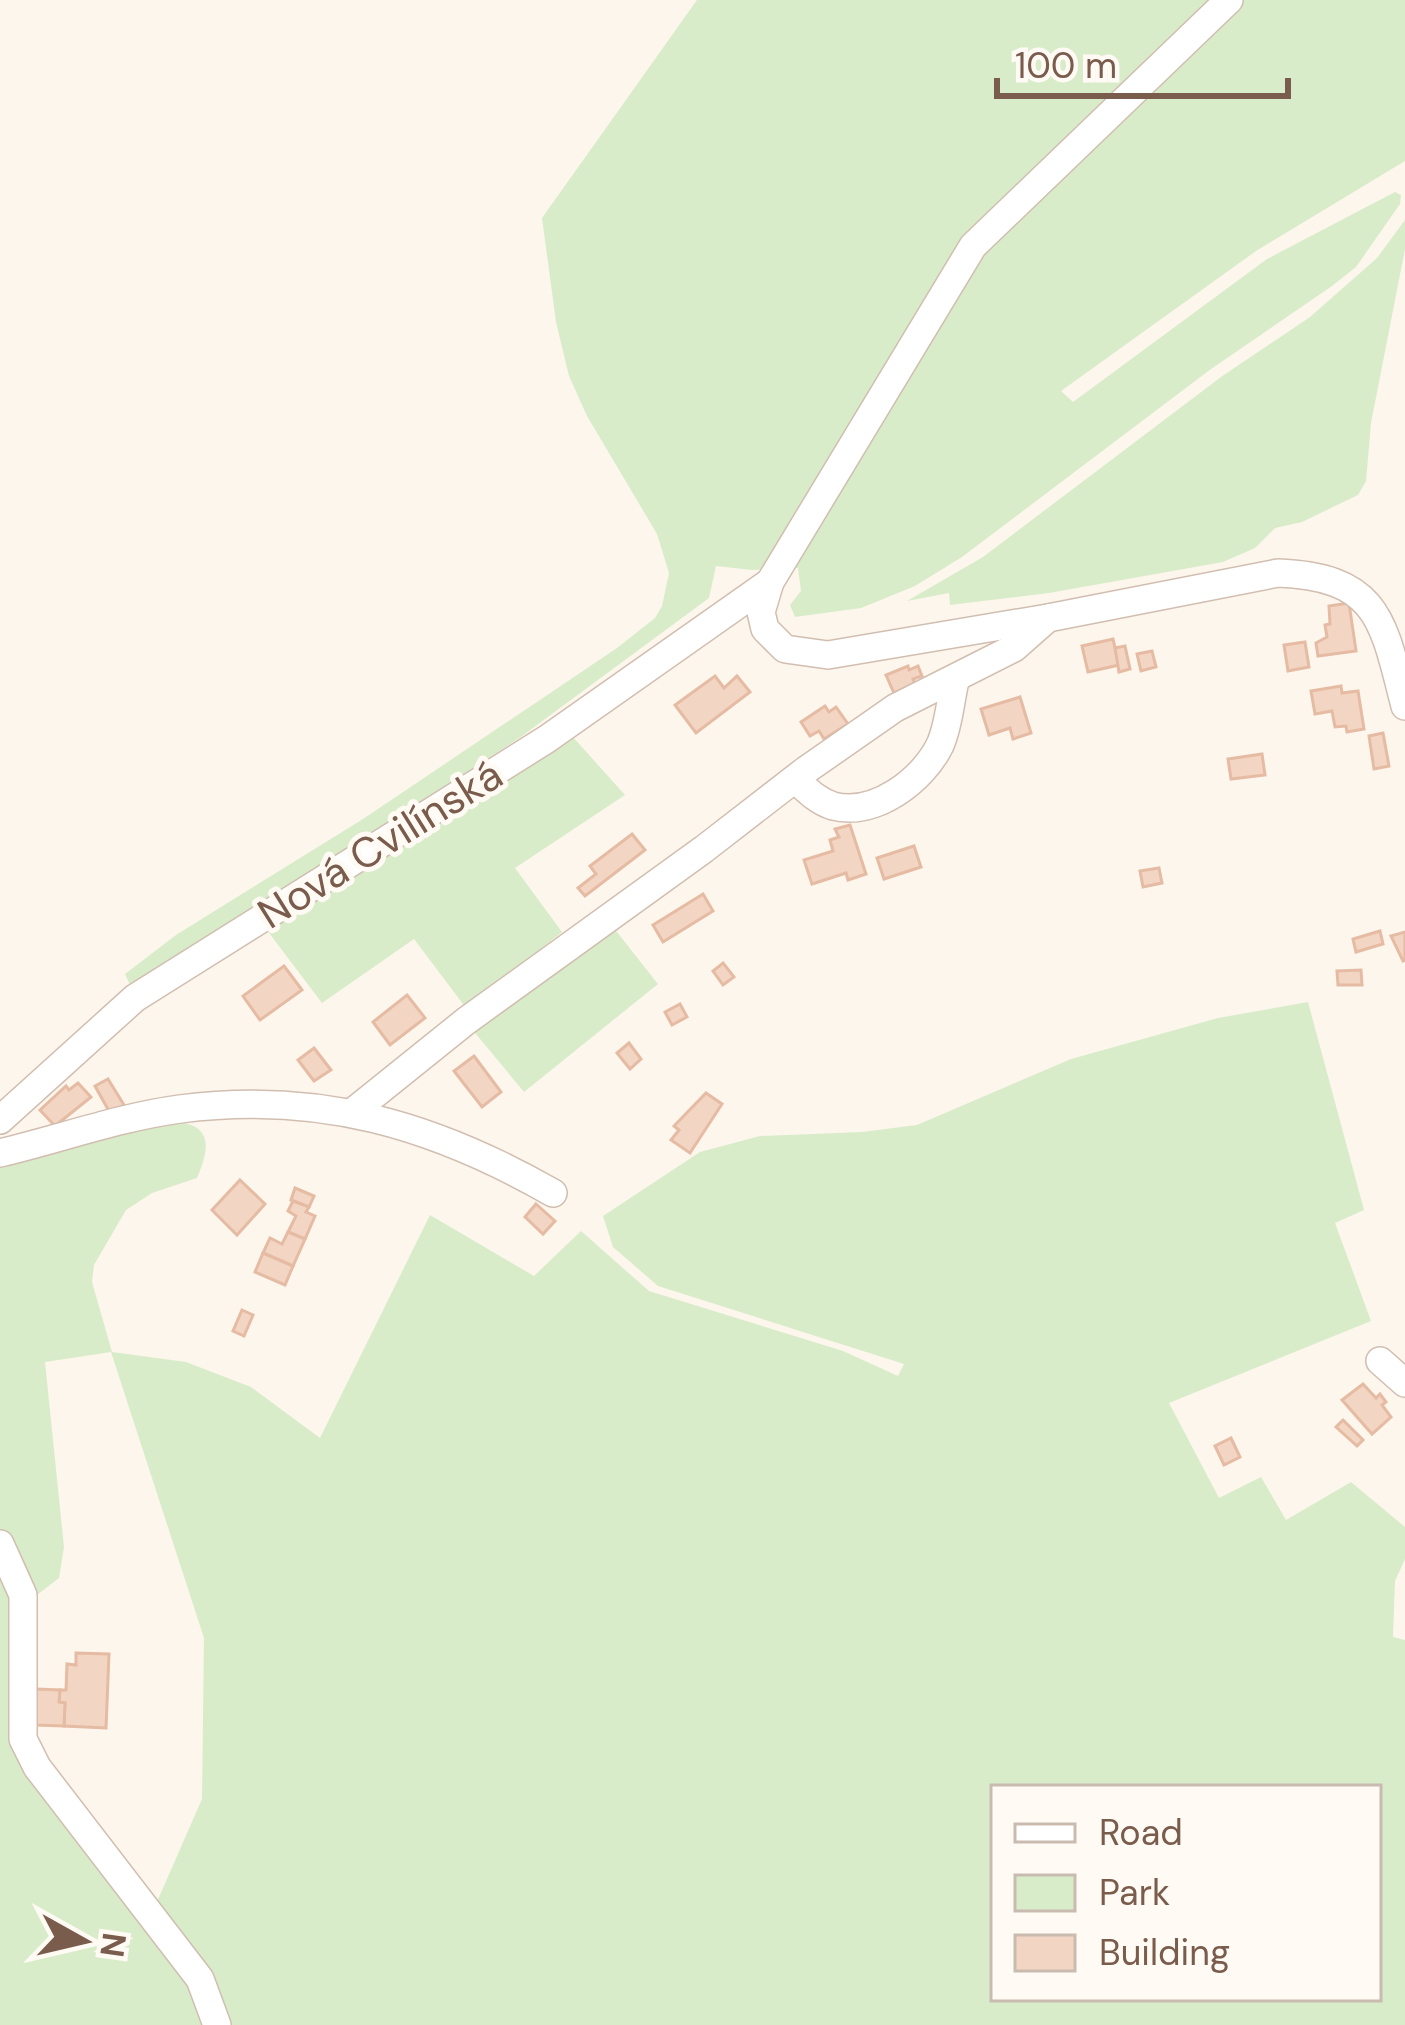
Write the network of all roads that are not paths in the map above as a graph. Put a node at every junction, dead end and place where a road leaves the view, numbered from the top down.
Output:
1 (1229, 0) edge
2 (770, 582) junction
3 (1048, 618) junction
4 (955, 681) junction
5 (1405, 706) edge
6 (795, 779) junction
7 (354, 1111) junction
8 (0, 1120) edge
9 (0, 1153) edge
10 (553, 1193) dead end
11 (1379, 1361) dead end
12 (1405, 1383) edge
13 (0, 1544) edge
14 (217, 2025) edge

1 - 2 street, Nová Cvilínská
2 - 3 street
2 - 8 street, Nová Cvilínská
3 - 4 street
3 - 5 street
4 - 6 street
4 - 6 street
6 - 7 street
7 - 9 street
7 - 10 street
11 - 12 street
13 - 14 street

